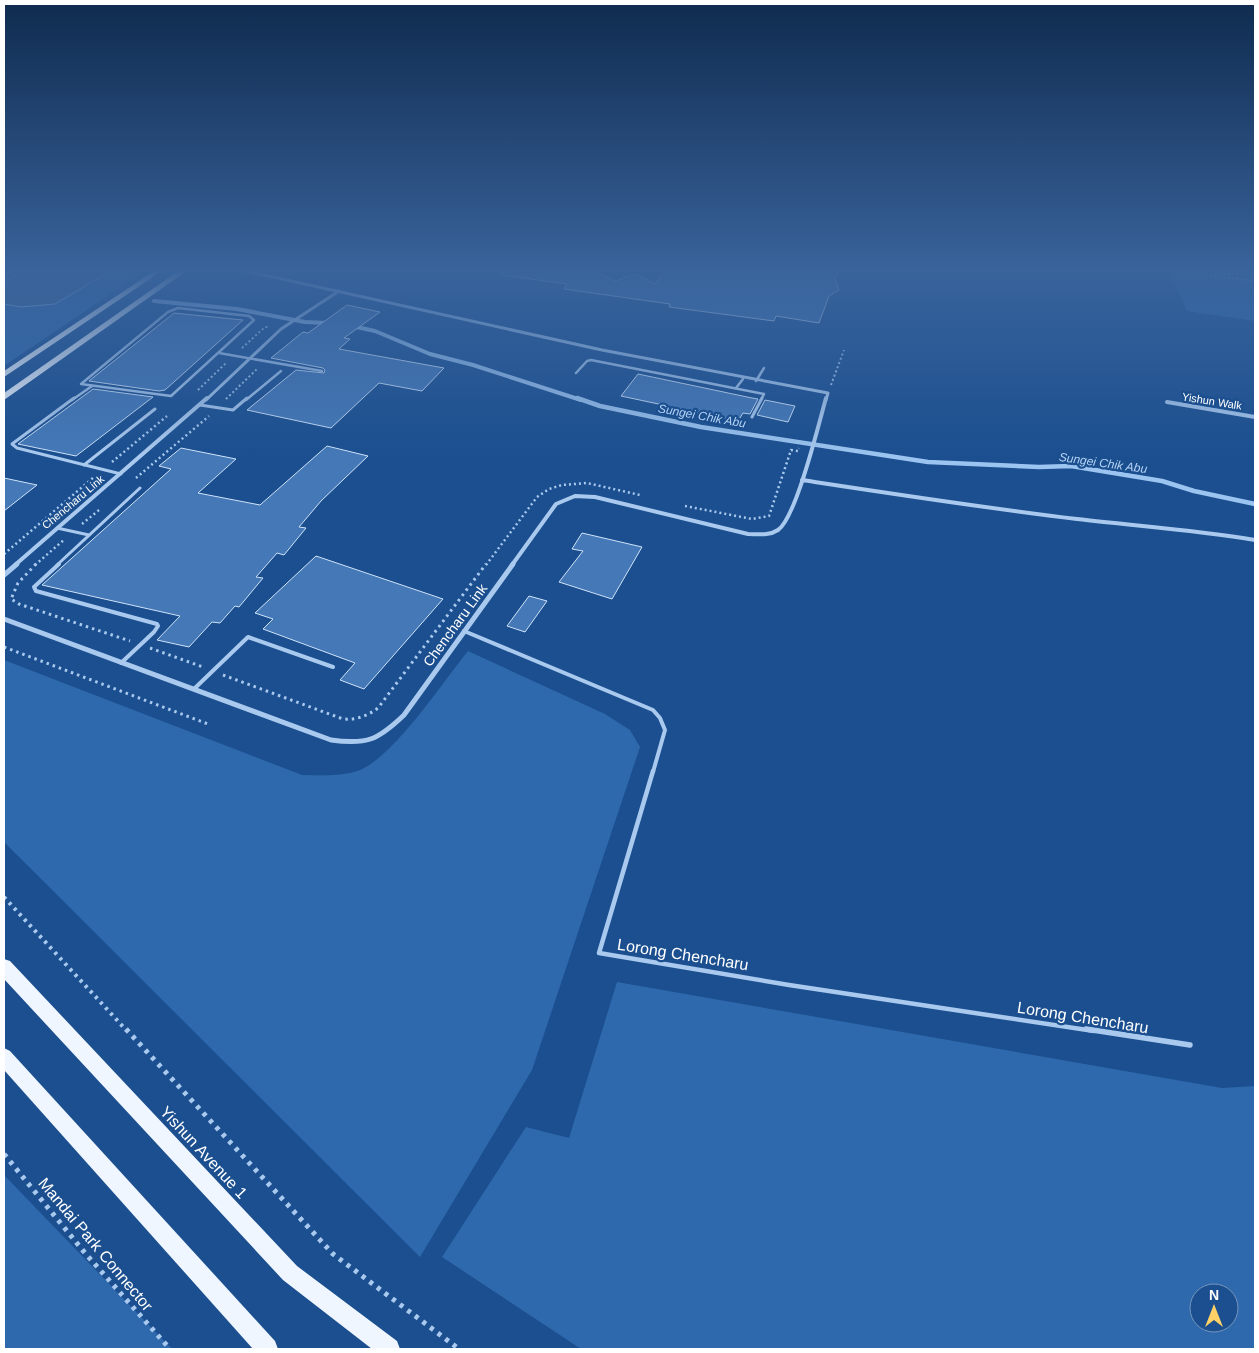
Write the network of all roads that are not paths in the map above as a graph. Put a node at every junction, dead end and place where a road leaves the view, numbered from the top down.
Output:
1 (70, 330) edge
2 (98, 330) edge
3 (147, 330) edge
4 (243, 330) edge
5 (280, 330) edge
6 (509, 330) edge
7 (219, 353) junction
8 (250, 358) junction
9 (764, 368) dead end
10 (322, 371) dead end
11 (281, 372) dead end
12 (576, 373) dead end
13 (4, 375) edge
14 (742, 379) junction
15 (756, 381) junction
16 (92, 386) junction
17 (736, 388) junction
18 (4, 397) edge
19 (1167, 402) dead end
20 (200, 405) junction
21 (155, 409) dead end
22 (752, 417) dead end
23 (1255, 417) edge
24 (84, 465) junction
25 (121, 474) junction
26 (802, 480) junction
27 (140, 488) dead end
28 (57, 528) junction
29 (89, 535) junction
30 (1255, 540) edge
31 (4, 575) edge
32 (4, 619) edge
33 (464, 631) junction
34 (121, 663) junction
35 (333, 667) dead end
36 (195, 688) junction
37 (4, 967) edge
38 (1190, 1045) dead end
39 (4, 1057) edge
40 (267, 1349) edge
41 (389, 1349) edge

1 - 13 main road
2 - 18 main road
3 - 16 lane
4 - 7 lane
5 - 8 street, Chencharu Link
6 - 14 street
7 - 8 lane
7 - 16 lane
8 - 10 lane
8 - 20 street, Chencharu Link
9 - 15 lane
11 - 20 lane
12 - 17 lane
14 - 15 street
14 - 17 lane
15 - 26 street, Chencharu Link
16 - 24 lane
17 - 22 lane
19 - 23 street, Yishun Walk
20 - 25 street, Chencharu Link
21 - 24 lane
24 - 25 lane
25 - 28 street, Chencharu Link
26 - 30 street
26 - 33 street, Chencharu Link
27 - 29 lane
28 - 29 lane
28 - 31 street, Chencharu Link
29 - 34 lane
32 - 34 street, Chencharu Link
33 - 36 street, Chencharu Link
33 - 38 lane, Lorong Chencharu
34 - 36 street, Chencharu Link
35 - 36 lane
37 - 41 main road, Yishun Avenue 1
39 - 40 main road

